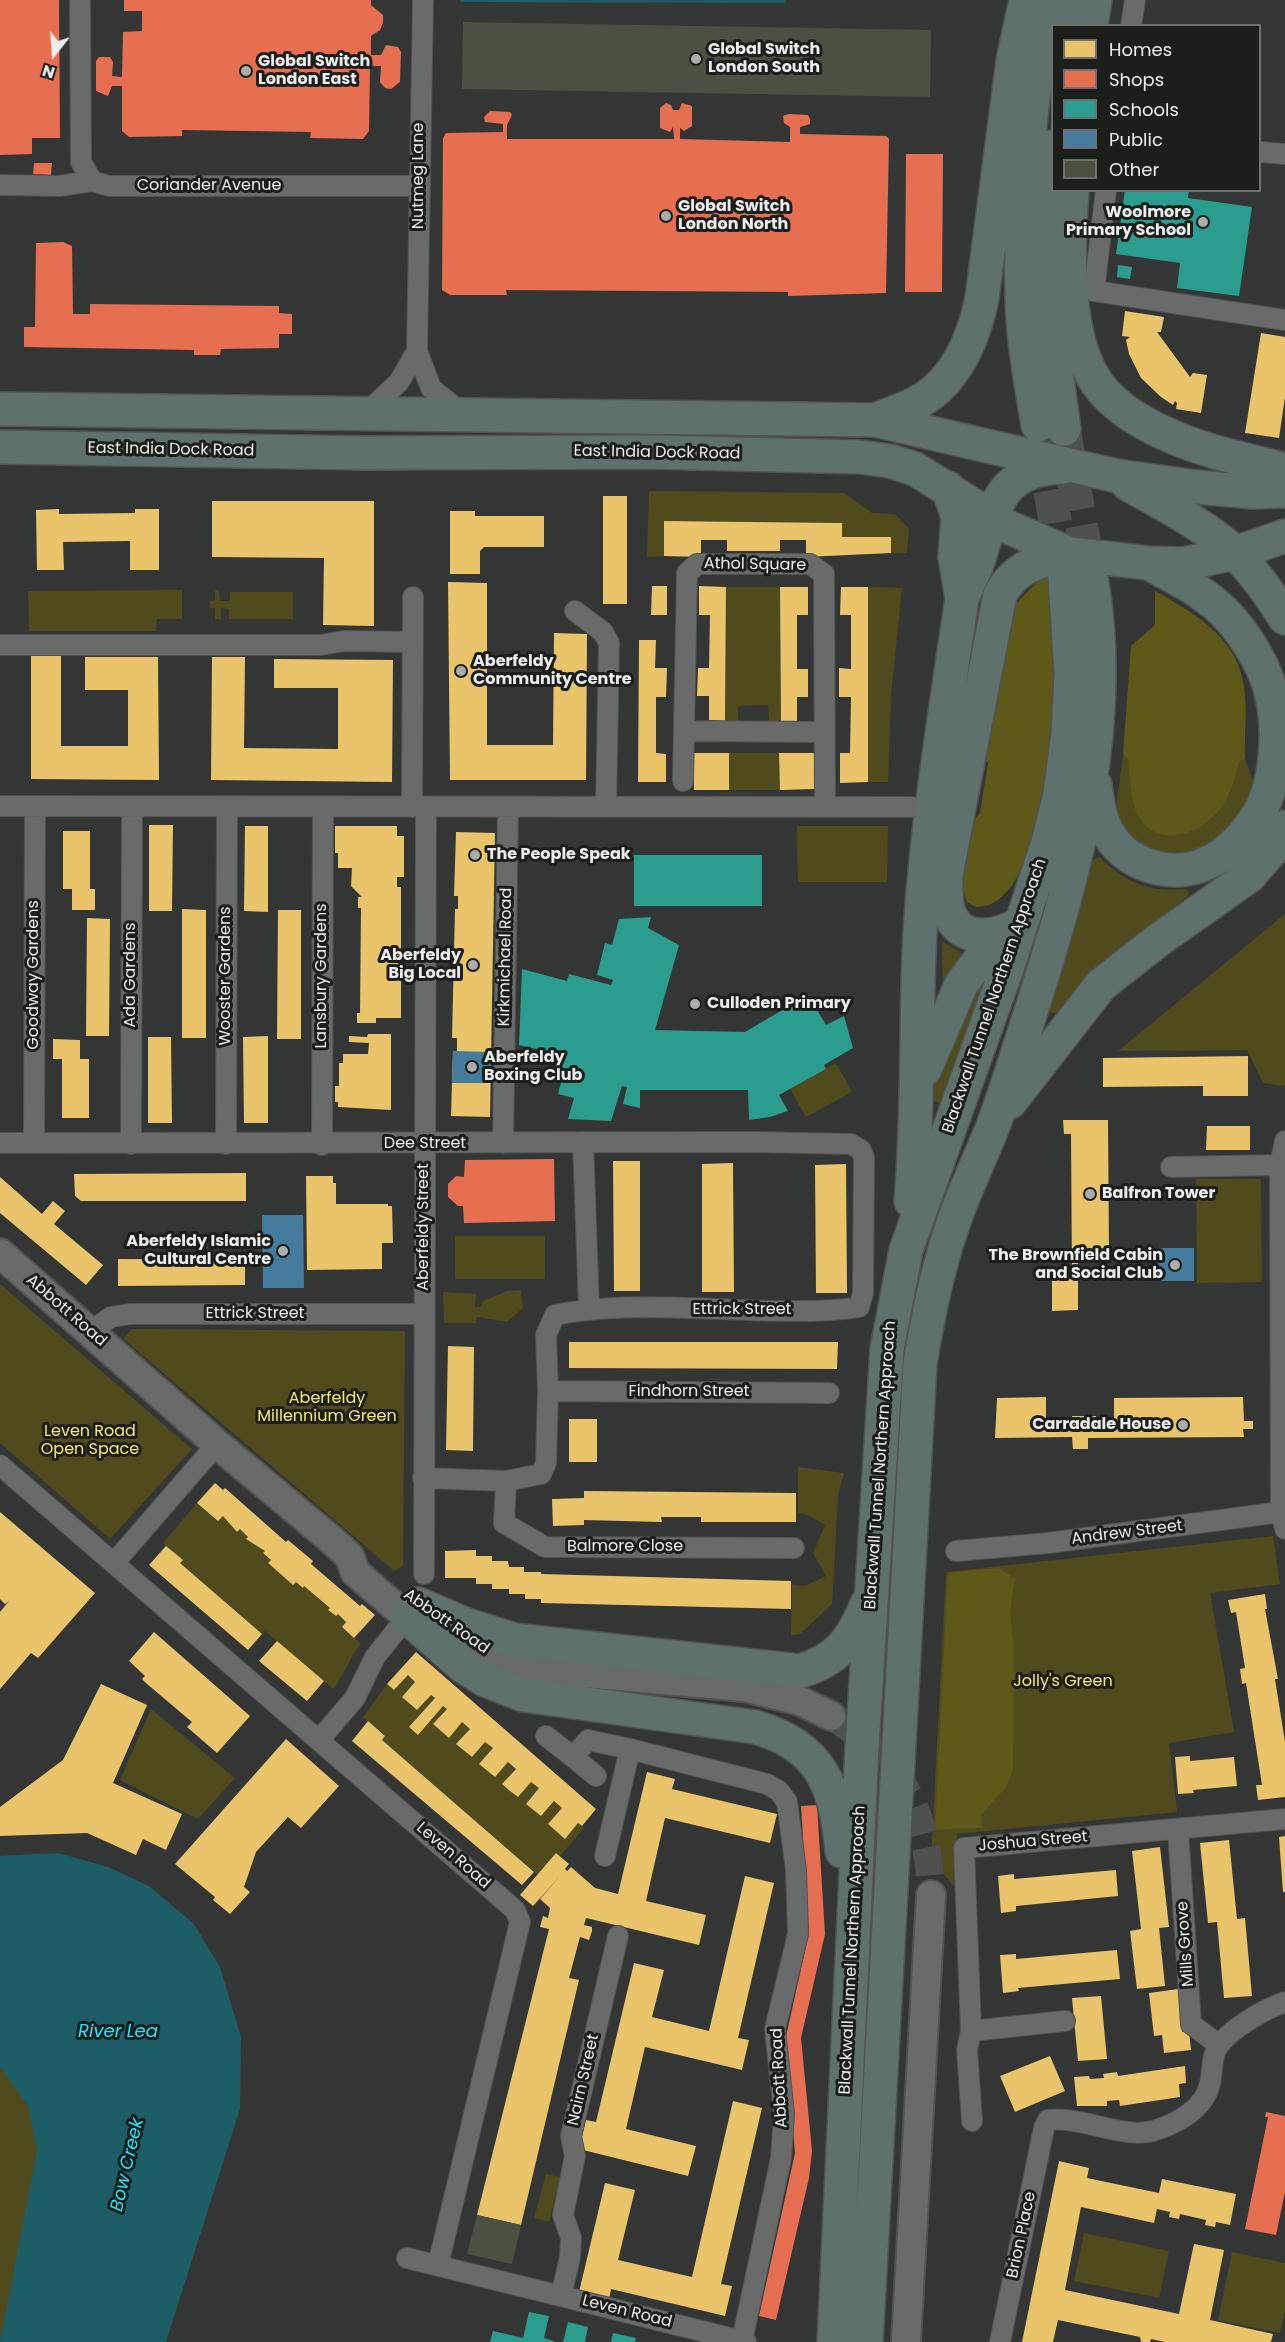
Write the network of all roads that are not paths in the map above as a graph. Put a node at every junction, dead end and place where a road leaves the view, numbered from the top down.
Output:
1 (80, 0) edge
2 (423, 0) edge
3 (1026, 0) edge
4 (1044, 0) edge
5 (1069, 0) edge
6 (1095, 0) edge
7 (1134, 0) edge
8 (1066, 24) edge
9 (1091, 24) edge
10 (1131, 24) edge
11 (1261, 152) edge
12 (1285, 154) edge
13 (1051, 158) edge
14 (92, 181) junction
15 (0, 185) edge
16 (419, 186) junction
17 (1072, 192) edge
18 (1106, 192) edge
19 (1285, 320) edge
20 (417, 351) junction
21 (0, 409) edge
22 (364, 415) junction
23 (465, 416) junction
24 (875, 420) junction
25 (0, 447) edge
26 (1076, 466) junction
27 (1285, 470) edge
28 (1117, 476) junction
29 (948, 488) junction
30 (1285, 491) edge
31 (990, 516) junction
32 (1285, 536) edge
33 (1235, 554) junction
34 (1149, 563) junction
35 (1076, 572) junction
36 (413, 597) dead end
37 (962, 598) junction
38 (575, 611) dead end
39 (1285, 618) edge
40 (412, 642) junction
41 (0, 645) edge
42 (684, 731) junction
43 (824, 732) junction
44 (1092, 768) junction
45 (683, 781) dead end
46 (0, 806) edge
47 (35, 806) junction
48 (829, 806) junction
49 (132, 807) junction
50 (227, 807) junction
51 (323, 807) junction
52 (419, 807) junction
53 (508, 807) junction
54 (606, 807) junction
55 (911, 807) dead end
56 (1285, 827) edge
57 (1010, 929) junction
58 (919, 1084) junction
59 (993, 1125) junction
60 (1285, 1141) edge
61 (583, 1142) junction
62 (0, 1143) edge
63 (34, 1143) junction
64 (502, 1143) junction
65 (131, 1144) junction
66 (226, 1144) junction
67 (425, 1144) junction
68 (322, 1145) junction
69 (1281, 1166) junction
70 (1172, 1167) dead end
71 (906, 1251) junction
72 (0, 1253) edge
73 (859, 1307) joint
74 (588, 1308) junction
75 (424, 1314) junction
76 (90, 1332) junction
77 (548, 1391) junction
78 (829, 1393) dead end
79 (217, 1444) junction
80 (0, 1465) edge
81 (423, 1478) junction
82 (506, 1481) junction
83 (1283, 1520) edge
84 (794, 1548) dead end
85 (956, 1551) dead end
86 (114, 1563) junction
87 (872, 1589) junction
88 (416, 1598) junction
89 (831, 1716) tunnel mouth
90 (546, 1736) dead end
91 (319, 1740) junction
92 (630, 1749) junction
93 (573, 1757) junction
94 (596, 1776) dead end
95 (1285, 1819) edge
96 (1178, 1830) junction
97 (605, 1856) dead end
98 (931, 1895) tunnel mouth
99 (618, 1936) dead end
100 (852, 1960) junction
101 (1285, 2002) edge
102 (1065, 2021) dead end
103 (971, 2031) junction
104 (1219, 2045) junction
105 (972, 2121) dead end
106 (407, 2258) dead end
107 (438, 2265) junction
108 (561, 2296) junction
109 (744, 2342) edge
110 (834, 2342) edge
111 (866, 2342) edge
112 (906, 2342) edge
113 (1000, 2342) edge

1 - 14 street
2 - 16 street, Nutmeg Lane
3 - 24 highway
4 - 13 highway
5 - 8 highway
6 - 9 highway
7 - 10 street
11 - 12 street
14 - 15 street, Coriander Avenue
14 - 16 street, Coriander Avenue
16 - 20 street, Nutmeg Lane
17 - 27 highway
18 - 19 street
20 - 22 street, Nutmeg Lane
20 - 23 street, Nutmeg Lane
21 - 22 highway
22 - 23 highway
23 - 24 highway
24 - 26 highway
25 - 29 highway, East India Dock Road
26 - 28 highway
26 - 31 highway
28 - 30 highway
28 - 33 highway
29 - 31 highway, East India Dock Road
29 - 37 highway
31 - 35 highway, East India Dock Road
31 - 37 highway
32 - 33 highway, East India Dock Road
33 - 34 highway, East India Dock Road
33 - 39 highway
34 - 35 highway, East India Dock Road
34 - 44 highway
35 - 44 highway, Blackwall Tunnel Northern Approach
35 - 57 highway, Blackwall Tunnel Northern Approach
35 - 57 highway
36 - 40 street, Aberfeldy Street
37 - 58 highway
38 - 54 street
40 - 41 street
40 - 52 street, Aberfeldy Street
42 - 43 street
42 - 43 street, Athol Square
42 - 45 street, Athol Square
43 - 48 street, Athol Square
44 - 59 highway, Blackwall Tunnel Northern Approach
46 - 47 street
47 - 49 street
47 - 63 street, Goodway Gardens
48 - 54 street
48 - 55 street
49 - 50 street
49 - 65 street, Ada Gardens
50 - 51 street
50 - 66 street, Wooster Gardens
51 - 52 street
51 - 68 street, Lansbury Gardens
52 - 53 street
52 - 67 street, Aberfeldy Street
53 - 54 street
53 - 64 street, Kirkmichael Road
56 - 59 highway
57 - 58 highway
57 - 71 highway, Blackwall Tunnel Northern Approach
58 - 71 highway
59 - 111 highway, Blackwall Tunnel Northern Approach
60 - 69 street
61 - 64 street, Dee Street
61 - 73 street, Dee Street
61 - 74 street
62 - 63 street, Dee Street
63 - 65 street, Dee Street
64 - 67 street, Dee Street
65 - 66 street, Dee Street
66 - 68 street, Dee Street
67 - 68 street, Dee Street
67 - 75 street, Aberfeldy Street
69 - 70 street
69 - 83 street
71 - 87 highway, Blackwall Tunnel Northern Approach
72 - 76 main road, Abbott Road
73 - 74 street, Ettrick Street
74 - 77 street, Ettrick Street
75 - 76 street, Ettrick Street
75 - 81 street, Aberfeldy Street
76 - 79 main road, Abbott Road
77 - 78 street, Findhorn Street
77 - 82 street
79 - 86 street
79 - 88 main road, Abbott Road
80 - 86 street, Leven Road
81 - 82 street
81 - 88 street, Aberfeldy Street
82 - 84 street, Balmore Close
83 - 85 street, Andrew Street
86 - 91 street, Leven Road
87 - 88 highway
87 - 100 highway, Blackwall Tunnel Northern Approach
88 - 89 main road, Abbott Road
88 - 91 street
88 - 100 highway
90 - 93 street
91 - 107 street, Leven Road
92 - 93 street, Abbott Road
92 - 97 street
92 - 109 street, Abbott Road
93 - 94 street
95 - 96 street, Joshua Street
96 - 103 street, Joshua Street
96 - 104 street, Mills Grove
98 - 112 main road
99 - 108 street, Nairn Street
100 - 110 highway, Blackwall Tunnel Northern Approach
101 - 104 street
102 - 103 street
103 - 105 street, Joshua Street
104 - 113 street, Brion Place
106 - 107 street, Leven Road
107 - 108 street, Leven Road
108 - 109 street, Leven Road

